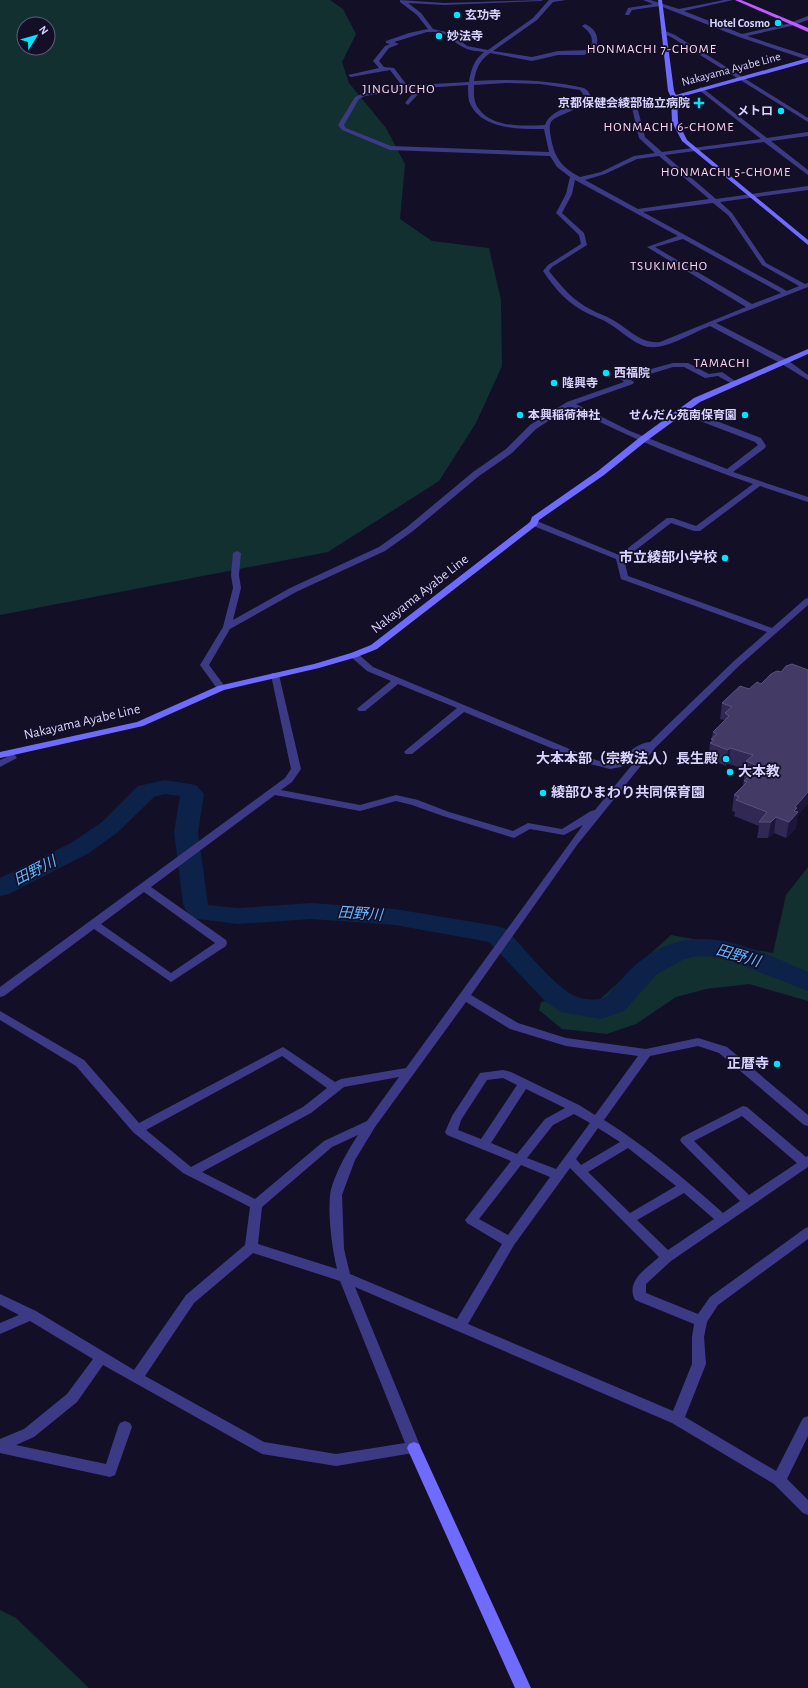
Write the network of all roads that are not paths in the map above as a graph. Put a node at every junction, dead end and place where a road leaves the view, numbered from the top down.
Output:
1 (541, 0) edge
2 (552, 0) edge
3 (564, 0) edge
4 (644, 0) edge
5 (731, 0) edge
6 (737, 0) edge
7 (401, 1) edge
8 (446, 2) edge
9 (483, 2) edge
10 (660, 2) edge
11 (679, 11) junction
12 (627, 14) dead end
13 (808, 18) edge
14 (792, 23) junction
15 (585, 26) dead end
16 (808, 30) edge
17 (432, 31) junction
18 (663, 32) junction
19 (741, 36) junction
20 (488, 52) junction
21 (808, 59) edge
22 (385, 69) junction
23 (351, 75) dead end
24 (741, 78) junction
25 (471, 84) junction
26 (422, 86) junction
27 (701, 89) junction
28 (632, 98) junction
29 (674, 98) junction
30 (591, 101) junction
31 (408, 103) dead end
32 (808, 120) edge
33 (547, 127) junction
34 (808, 134) edge
35 (766, 140) junction
36 (693, 150) junction
37 (551, 154) junction
38 (658, 154) junction
39 (808, 173) edge
40 (573, 176) junction
41 (580, 180) junction
42 (808, 188) edge
43 (751, 196) junction
44 (713, 201) junction
45 (637, 211) junction
46 (682, 237) junction
47 (808, 243) edge
48 (806, 286) edge
49 (786, 293) junction
50 (751, 307) junction
51 (710, 323) junction
52 (808, 351) edge
53 (783, 361) junction
54 (808, 378) edge
55 (734, 383) junction
56 (570, 404) junction
57 (682, 411) junction
58 (642, 440) junction
59 (728, 472) junction
60 (759, 483) junction
61 (808, 500) edge
62 (534, 523) junction
63 (238, 553) dead end
64 (620, 558) junction
65 (808, 601) edge
66 (227, 627) junction
67 (773, 631) junction
68 (354, 655) junction
69 (275, 676) junction
70 (398, 680) junction
71 (221, 688) junction
72 (463, 708) junction
73 (362, 709) dead end
74 (653, 745) junction
75 (409, 752) dead end
76 (5, 754) edge
77 (0, 764) edge
78 (273, 792) junction
79 (599, 811) junction
80 (145, 887) junction
81 (94, 924) junction
82 (0, 993) edge
83 (464, 996) junction
84 (0, 1016) edge
85 (646, 1053) junction
86 (411, 1071) junction
87 (524, 1084) junction
88 (336, 1088) junction
89 (575, 1108) junction
90 (597, 1121) junction
91 (808, 1122) edge
92 (371, 1124) junction
93 (138, 1129) junction
94 (630, 1142) junction
95 (484, 1145) junction
96 (520, 1159) junction
97 (569, 1160) junction
98 (807, 1162) edge
99 (580, 1171) junction
100 (192, 1172) junction
101 (558, 1175) junction
102 (685, 1186) junction
103 (748, 1202) junction
104 (256, 1205) junction
105 (629, 1219) junction
106 (722, 1219) junction
107 (808, 1232) edge
108 (510, 1242) junction
109 (251, 1248) junction
110 (667, 1257) junction
111 (345, 1277) junction
112 (0, 1299) edge
113 (31, 1314) junction
114 (701, 1322) junction
115 (459, 1326) junction
116 (0, 1329) edge
117 (101, 1357) junction
118 (136, 1378) junction
119 (676, 1419) junction
120 (808, 1422) edge
121 (125, 1427) dead end
122 (0, 1446) edge
123 (414, 1448) junction
124 (779, 1480) junction
125 (808, 1509) edge
126 (523, 1688) edge

1 - 9 street
2 - 3 street
2 - 20 street
4 - 10 street
5 - 11 street
6 - 14 main road
7 - 8 street
7 - 17 street
8 - 9 street
10 - 11 street
10 - 12 street
10 - 18 main road
11 - 19 street
13 - 14 street
14 - 16 main road
14 - 19 street
15 - 20 street
17 - 20 street
17 - 22 street
18 - 24 street
18 - 29 main road
19 - 21 street
20 - 25 street
21 - 24 main road, Nakayama Ayabe Line
22 - 23 street
22 - 26 street
24 - 27 main road, Nakayama Ayabe Line
24 - 32 street
25 - 26 street
25 - 30 street
25 - 33 street
26 - 31 street
26 - 37 street
27 - 29 main road, Nakayama Ayabe Line
27 - 35 street
28 - 29 street
28 - 30 street
28 - 38 street
29 - 36 main road, Nakayama Ayabe Line
30 - 33 street
33 - 37 street
34 - 35 street
35 - 36 street
35 - 39 street
36 - 38 street
36 - 43 main road, Nakayama Ayabe Line
37 - 40 street
38 - 41 street
38 - 44 street
40 - 41 street
40 - 51 street
41 - 45 street
42 - 43 street
43 - 44 street
43 - 47 main road, Nakayama Ayabe Line
44 - 45 street
44 - 48 street
45 - 46 street
46 - 49 street
46 - 50 street
48 - 49 street
49 - 50 street
50 - 51 street
51 - 53 street
52 - 53 main road, Nakayama Ayabe Line
53 - 54 street
53 - 55 main road, Nakayama Ayabe Line
55 - 56 street
55 - 57 main road, Nakayama Ayabe Line
56 - 58 street
56 - 66 street
57 - 58 main road, Nakayama Ayabe Line
57 - 59 street
58 - 59 street
58 - 62 main road, Nakayama Ayabe Line
59 - 60 street
60 - 61 street
60 - 64 street
62 - 64 street
62 - 68 main road, Nakayama Ayabe Line
63 - 66 street
64 - 67 street
65 - 67 street
66 - 71 street
67 - 74 street
68 - 69 main road, Nakayama Ayabe Line
68 - 70 street
69 - 71 main road, Nakayama Ayabe Line
69 - 78 street
70 - 72 street
70 - 73 street
71 - 76 main road, Nakayama Ayabe Line
72 - 74 street
72 - 75 street
74 - 79 street
76 - 77 street
78 - 79 street
78 - 80 street
79 - 83 street
80 - 81 street
80 - 81 street
81 - 82 street
83 - 85 street
83 - 86 street
84 - 93 street
85 - 90 street
85 - 91 street
86 - 88 street
86 - 92 street
87 - 89 street
87 - 95 street
87 - 95 street
88 - 93 street
88 - 100 street
89 - 90 street
89 - 96 street
90 - 94 street
90 - 97 street
92 - 104 street
92 - 111 street
93 - 100 street
94 - 99 street
94 - 102 street
95 - 96 street
96 - 101 street
96 - 108 street
97 - 99 street
97 - 101 street
98 - 103 street
98 - 103 street
99 - 105 street
100 - 104 street
101 - 108 street
102 - 105 street
102 - 106 street
103 - 106 street
104 - 109 street
105 - 110 street
106 - 110 street
107 - 114 street
108 - 115 street
109 - 111 street
109 - 118 street
110 - 114 street
111 - 115 street
111 - 123 street
112 - 113 street
113 - 116 street
113 - 117 street
114 - 119 street
115 - 119 street
117 - 118 street
117 - 122 street
118 - 123 street
119 - 124 street
120 - 124 street
121 - 122 street
123 - 126 main road
124 - 125 street

